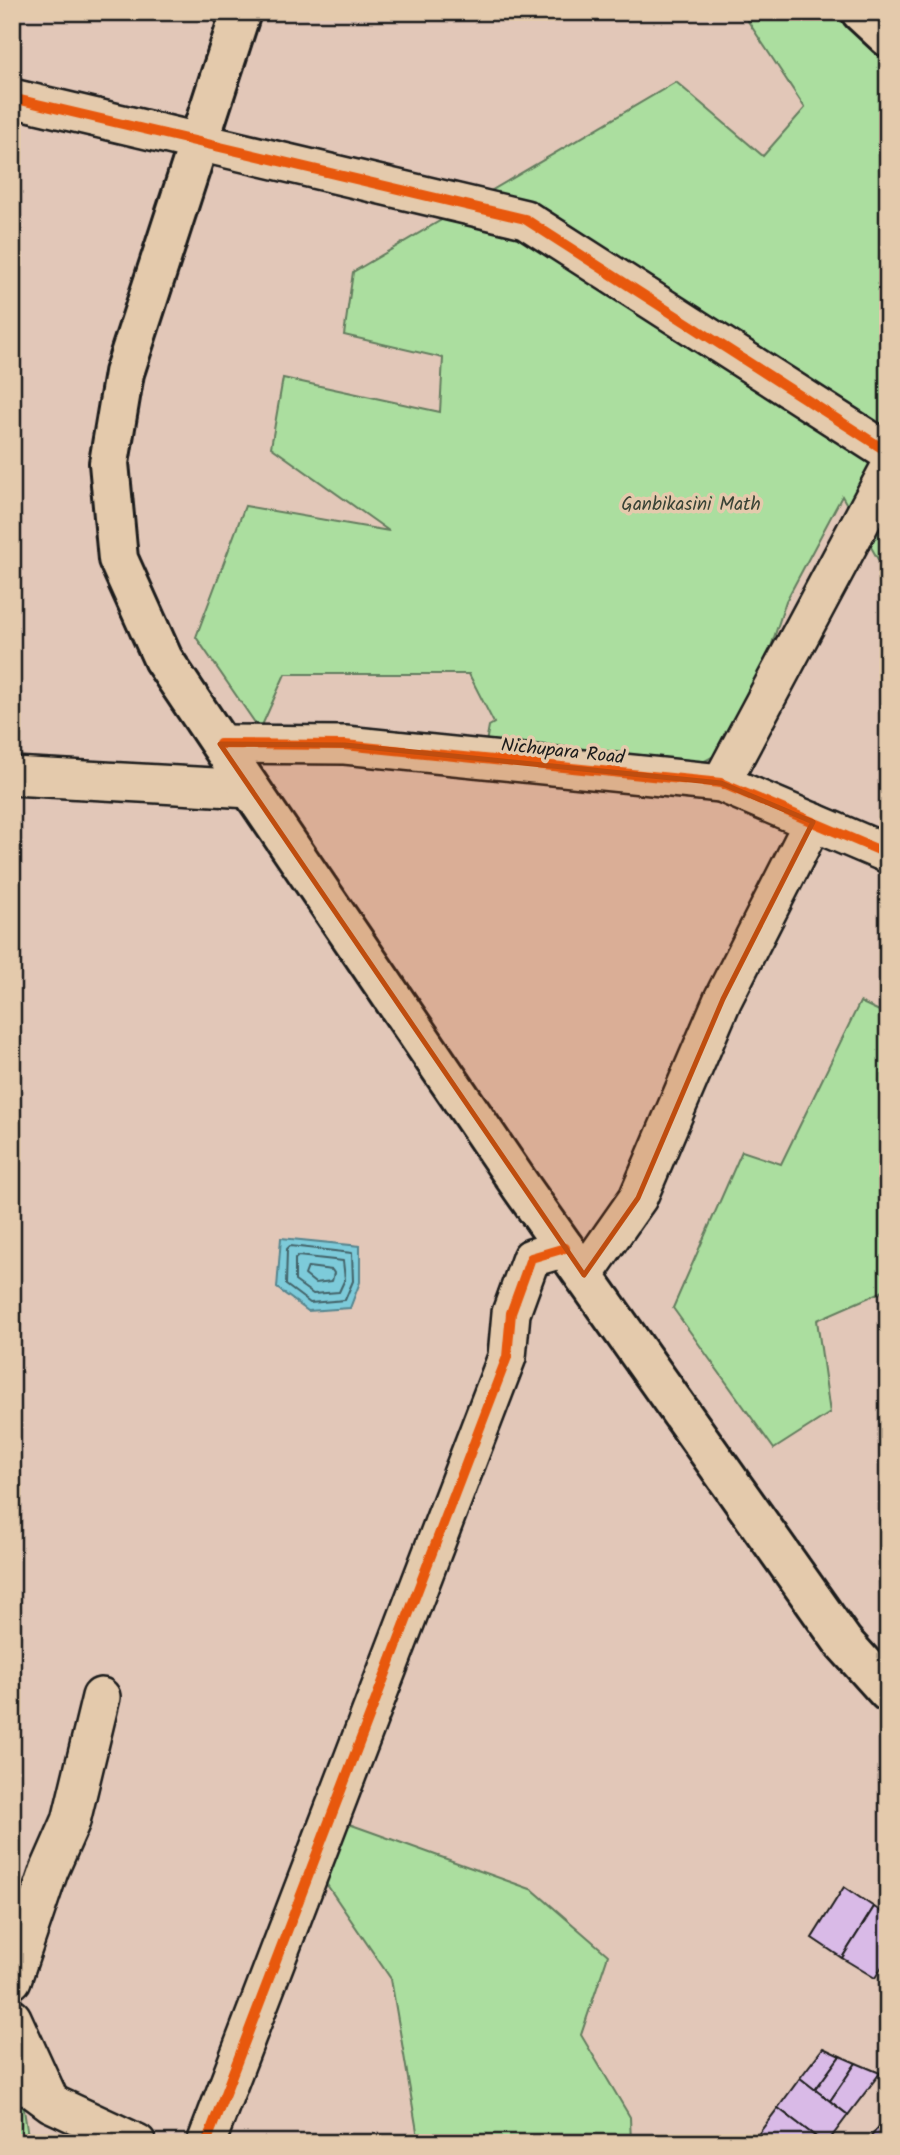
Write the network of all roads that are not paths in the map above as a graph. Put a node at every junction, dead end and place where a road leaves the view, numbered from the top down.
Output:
1 (241, 12) edge
2 (861, 12) edge
3 (888, 37) edge
4 (12, 98) edge
5 (200, 142) junction
6 (888, 452) edge
7 (888, 471) edge
8 (220, 744) junction
9 (12, 776) edge
10 (721, 783) junction
11 (251, 789) junction
12 (813, 822) junction
13 (888, 855) edge
14 (574, 1261) junction
15 (888, 1692) edge
16 (101, 1697) dead end
17 (12, 1980) edge
18 (12, 2018) edge
19 (12, 2074) edge
20 (51, 2103) junction
21 (137, 2143) edge
22 (206, 2143) edge

1 - 5 highway
2 - 3 highway
4 - 5 street
5 - 6 street
5 - 8 highway
7 - 10 street
8 - 10 street, Nichupara Road
8 - 11 highway
9 - 11 street
10 - 12 street, Nichupara Road
11 - 14 highway
12 - 13 street, Nichupara Road
12 - 14 street
14 - 15 highway
14 - 22 street
16 - 17 street
18 - 20 street
19 - 20 street
20 - 21 street

